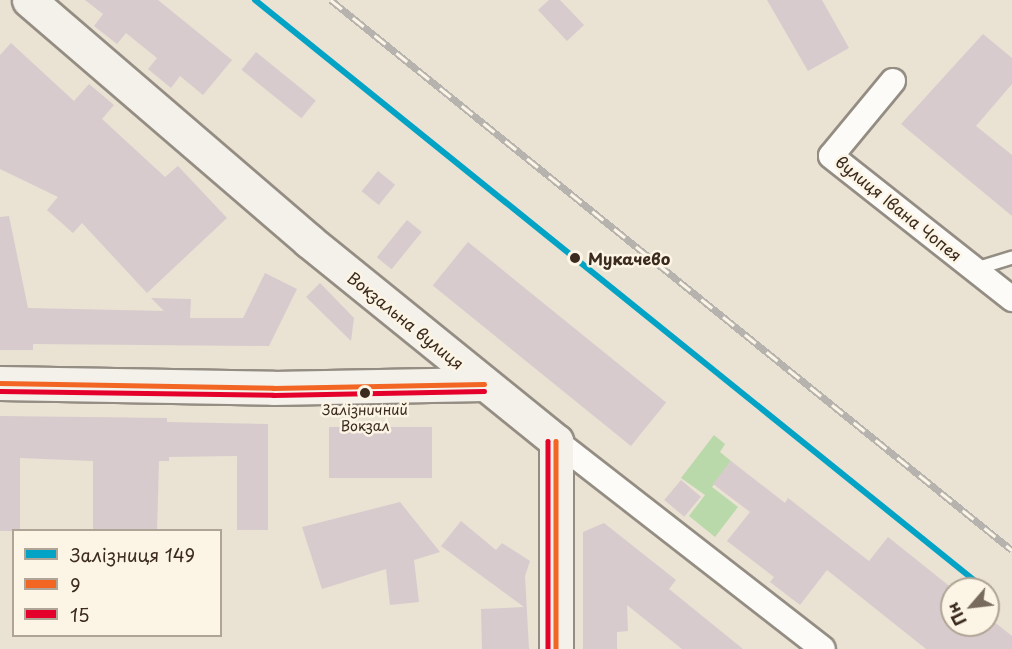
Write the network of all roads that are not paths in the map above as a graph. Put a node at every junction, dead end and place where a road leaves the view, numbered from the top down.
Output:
1 (29, 0) edge
2 (893, 81) dead end
3 (1012, 258) edge
4 (975, 269) junction
5 (1012, 299) edge
6 (0, 383) edge
7 (484, 384) junction
8 (556, 441) junction
9 (556, 649) edge
10 (823, 649) edge

1 - 7 street, Вокзальна вулиця
2 - 4 street, вулиця Івана Чопея
3 - 4 lane
4 - 5 street, вулиця Івана Чопея
6 - 7 street
7 - 8 street, Вокзальна вулиця
8 - 9 street
8 - 10 street, Вокзальна вулиця

